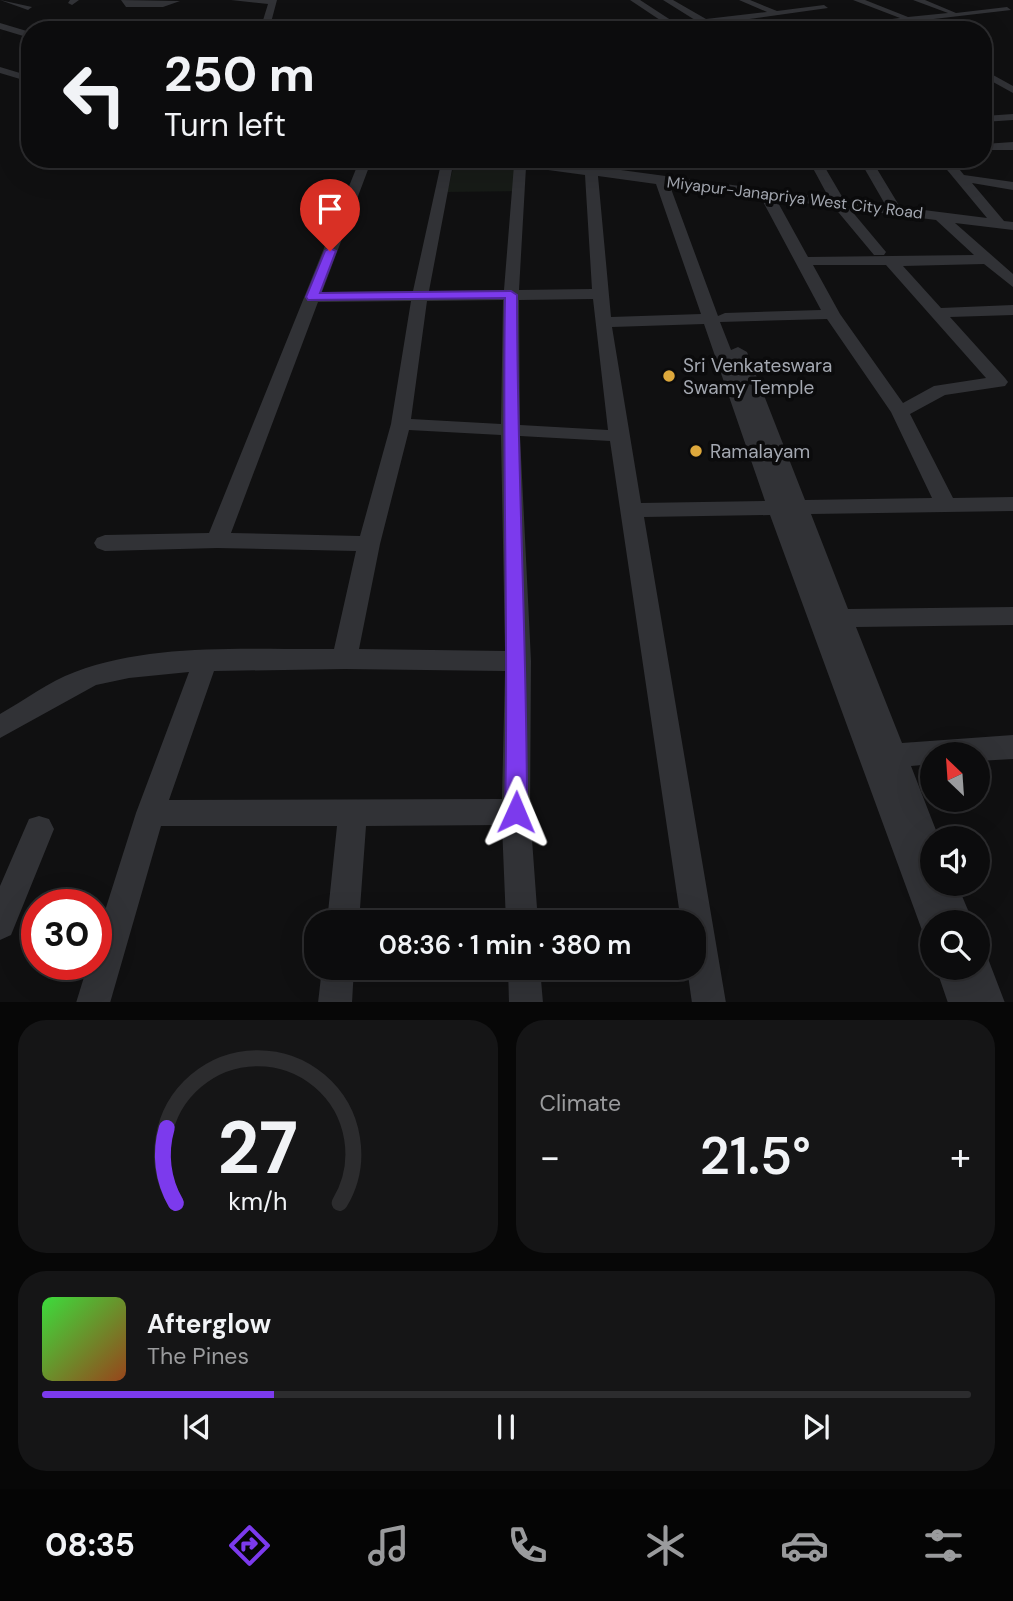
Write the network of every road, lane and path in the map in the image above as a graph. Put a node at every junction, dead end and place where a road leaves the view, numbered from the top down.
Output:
1 (125, 0) edge
2 (176, 0) edge
3 (186, 0) edge
4 (235, 0) edge
5 (634, 0) edge
6 (667, 0) edge
7 (743, 0) edge
8 (804, 0) edge
9 (857, 0) edge
10 (917, 0) edge
11 (978, 0) edge
12 (2, 1) edge
13 (275, 1) edge
14 (28, 7) dead end
15 (824, 8) junction
16 (1010, 11) edge
17 (835, 12) dead end
18 (776, 13) junction
19 (846, 16) dead end
20 (964, 16) junction
21 (267, 21) edge
22 (274, 21) edge
23 (668, 21) edge
24 (702, 21) edge
25 (712, 21) edge
26 (858, 21) edge
27 (914, 21) joint
28 (0, 26) edge
29 (21, 32) edge
30 (21, 38) edge
31 (10, 41) dead end
32 (0, 70) edge
33 (21, 76) edge
34 (992, 78) edge
35 (1013, 90) edge
36 (992, 117) edge
37 (1013, 117) edge
38 (1013, 146) edge
39 (992, 147) edge
40 (992, 148) edge
41 (1013, 161) edge
42 (362, 168) edge
43 (446, 168) edge
44 (520, 168) edge
45 (571, 168) edge
46 (819, 168) edge
47 (870, 168) edge
48 (952, 168) edge
49 (591, 170) junction
50 (961, 178) junction
51 (665, 180) junction
52 (1013, 186) edge
53 (766, 194) junction
54 (839, 204) junction
55 (895, 210) junction
56 (938, 215) junction
57 (1006, 225) edge
58 (885, 257) junction
59 (986, 259) junction
60 (803, 261) junction
61 (1013, 282) edge
62 (598, 294) junction
63 (511, 295) junction
64 (420, 296) junction
65 (312, 297) junction
66 (1005, 310) edge
67 (937, 313) junction
68 (832, 314) junction
69 (718, 318) junction
70 (603, 322) junction
71 (1013, 326) edge
72 (900, 412) junction
73 (401, 424) junction
74 (510, 430) junction
75 (617, 436) junction
76 (1013, 504) edge
77 (946, 505) junction
78 (788, 508) junction
79 (632, 510) junction
80 (218, 540) junction
81 (105, 543) dead end
82 (369, 544) junction
83 (1013, 616) edge
84 (838, 618) junction
85 (345, 658) junction
86 (518, 661) junction
87 (205, 662) junction
88 (0, 727) edge
89 (1013, 747) edge
90 (892, 755) junction
91 (353, 811) junction
92 (516, 812) junction
93 (150, 813) junction
94 (920, 827) edge
95 (39, 829) dead end
96 (343, 910) edge
97 (521, 910) edge
98 (930, 910) edge
99 (0, 924) edge
100 (337, 980) edge
101 (525, 980) edge
102 (956, 980) edge
103 (979, 980) edge
104 (93, 1002) edge
105 (335, 1002) edge
106 (526, 1002) edge
107 (709, 1002) edge
108 (965, 1002) edge
109 (988, 1002) edge

1 - 2 street
2 - 3 street
4 - 13 street
5 - 23 street
6 - 24 street
7 - 18 street
8 - 15 street
9 - 27 street
10 - 20 street
11 - 16 street
12 - 14 street
13 - 21 street
13 - 22 street
15 - 17 street
15 - 18 street
16 - 20 street
18 - 25 street
19 - 26 street
20 - 27 street
28 - 29 street
30 - 31 street
32 - 33 street
34 - 35 street
36 - 37 street
38 - 39 street
40 - 41 street
42 - 65 street
43 - 64 street
44 - 63 street
45 - 49 street, Miyapur-Janapriya West City Road
46 - 54 street
47 - 55 street
48 - 50 street
49 - 51 street, Miyapur-Janapriya West City Road
49 - 62 street
50 - 52 street
50 - 57 street
51 - 53 street, Miyapur-Janapriya West City Road
51 - 69 street
53 - 54 street, Miyapur-Janapriya West City Road
53 - 60 street
54 - 55 street, Miyapur-Janapriya West City Road
54 - 58 street
55 - 56 street, Miyapur-Janapriya West City Road
56 - 57 street, Miyapur-Janapriya West City Road
56 - 59 street
58 - 59 street
58 - 60 street
58 - 67 street
59 - 61 street
60 - 68 street
62 - 63 street
62 - 70 street
63 - 64 street
63 - 74 street
64 - 65 street
64 - 73 street
65 - 80 street
66 - 67 street
66 - 71 street
67 - 72 street
68 - 69 street
68 - 72 street
69 - 70 street
69 - 78 street
70 - 75 street
72 - 77 street
73 - 74 street
73 - 82 street
74 - 75 street
74 - 86 street
75 - 79 street
76 - 77 street
77 - 78 street
78 - 79 street
78 - 84 street
78 - 98 street
79 - 107 street
80 - 81 street
80 - 82 street
82 - 85 street
83 - 84 street
84 - 90 street
85 - 86 street
85 - 87 street
86 - 92 street
87 - 88 street
87 - 93 street
89 - 90 street
90 - 94 street
91 - 92 street
91 - 93 street
91 - 96 street
92 - 97 street
93 - 104 street
95 - 99 street
100 - 105 street
101 - 106 street
102 - 108 street
103 - 109 street

